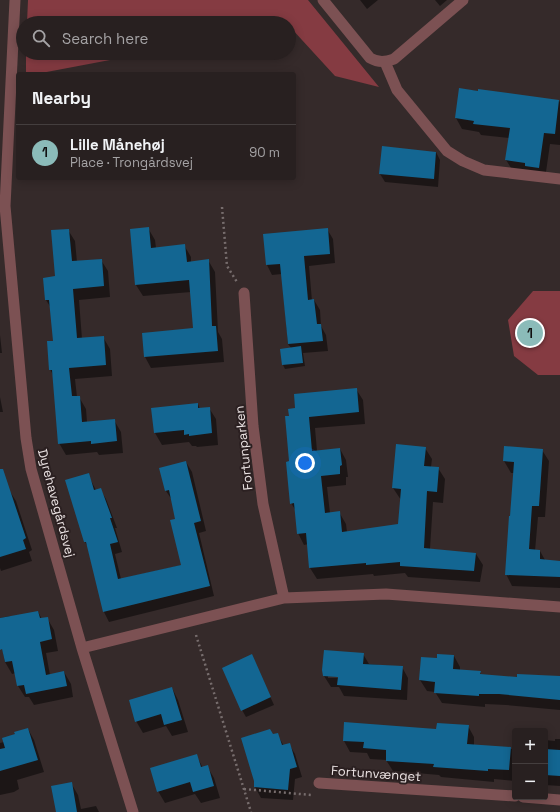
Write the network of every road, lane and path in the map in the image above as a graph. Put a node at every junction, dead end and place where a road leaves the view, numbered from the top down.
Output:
1 (14, 0) edge
2 (323, 0) edge
3 (463, 0) edge
4 (386, 62) junction
5 (560, 178) edge
6 (222, 207) dead end
7 (244, 293) joint
8 (284, 598) junction
9 (560, 607) edge
10 (192, 621) junction
11 (82, 648) junction
12 (319, 783) joint
13 (244, 790) junction
14 (512, 796) edge
15 (548, 799) edge
16 (560, 800) edge
17 (133, 812) edge
18 (250, 812) edge

1 - 11 street, Dyrehavegårdsvej
2 - 4 street
3 - 4 street
4 - 5 street
6 - 7 path
7 - 8 street, Fortunparken
8 - 9 street
8 - 10 street
10 - 11 street
10 - 13 path
11 - 17 street, Dyrehavegårdsvej
12 - 13 path, Fortunvænget
12 - 14 street, Fortunvænget
13 - 18 path
15 - 16 street

